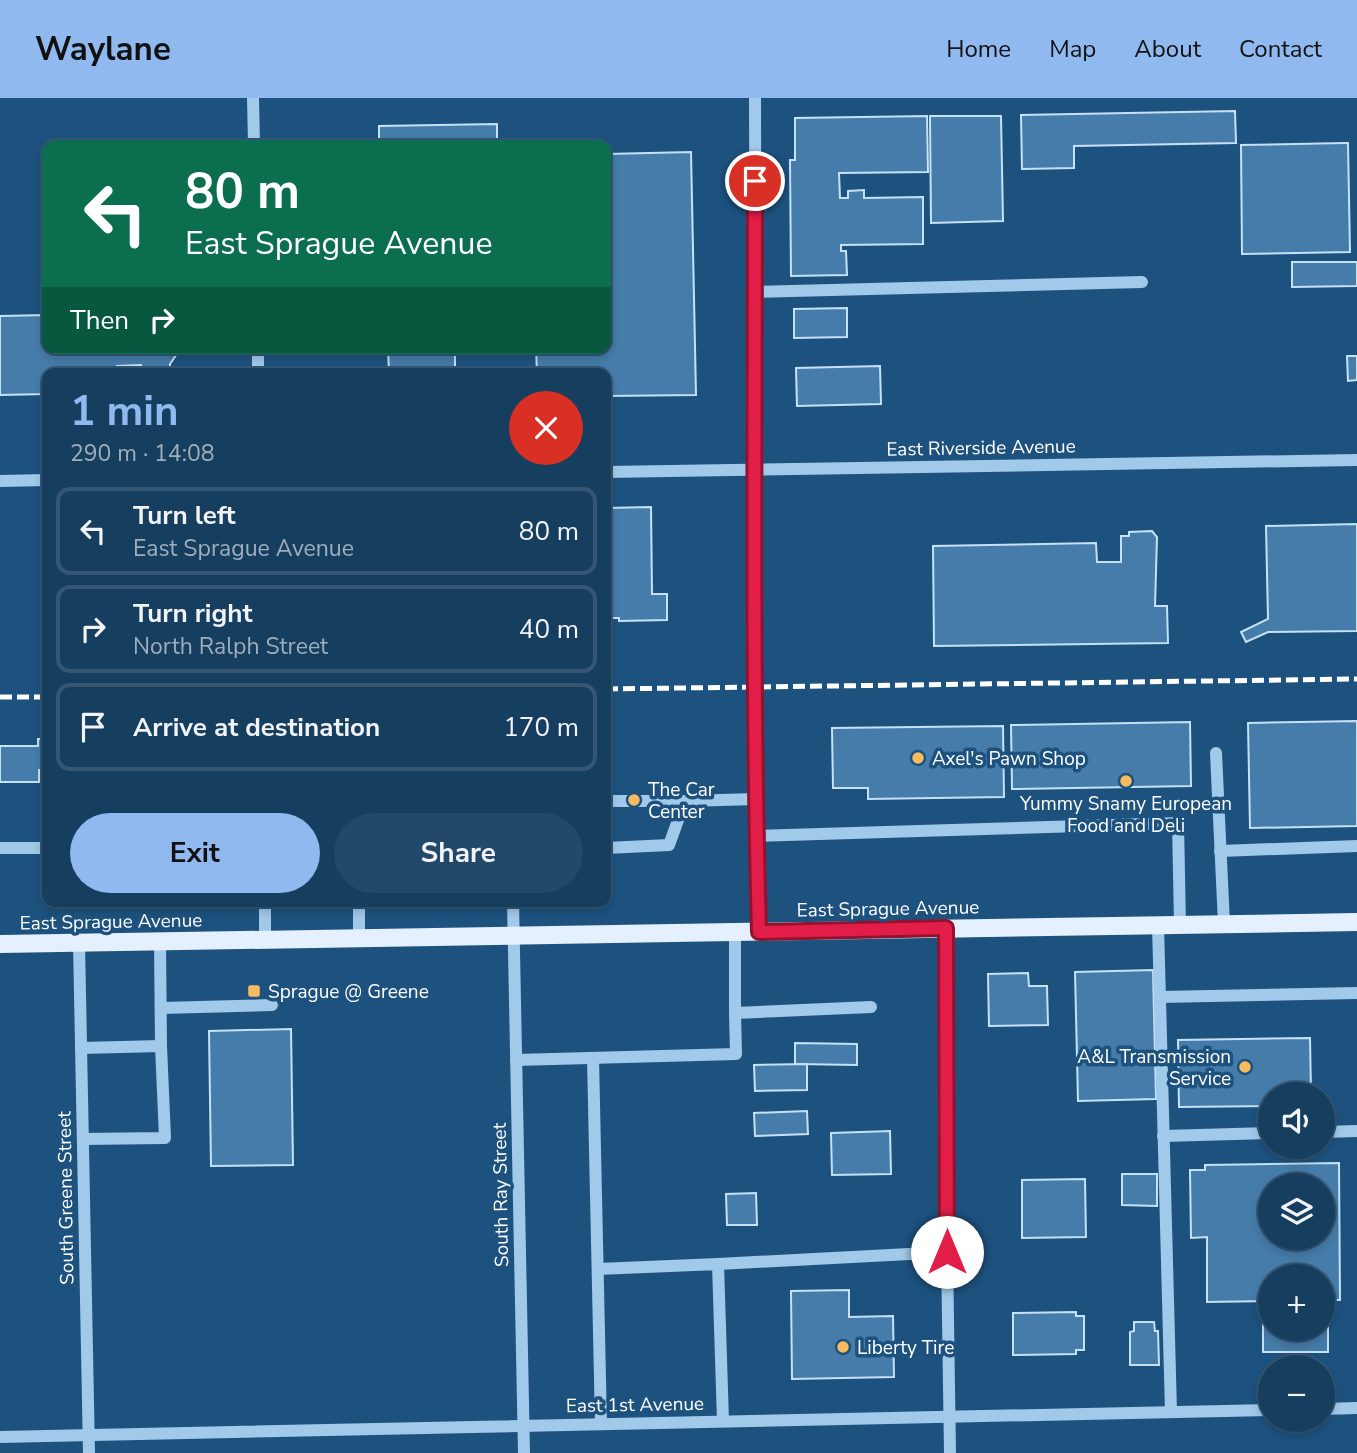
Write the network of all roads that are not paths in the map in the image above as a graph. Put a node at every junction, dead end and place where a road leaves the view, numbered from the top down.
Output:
1 (253, 98) edge
2 (755, 98) edge
3 (254, 140) edge
4 (1142, 282) dead end
5 (755, 292) junction
6 (1357, 460) edge
7 (756, 470) junction
8 (611, 472) edge
9 (42, 480) edge
10 (0, 481) edge
11 (1216, 753) dead end
12 (756, 799) junction
13 (611, 801) edge
14 (685, 801) junction
15 (756, 835) junction
16 (1357, 846) edge
17 (0, 848) edge
18 (42, 848) edge
19 (611, 848) edge
20 (1220, 851) junction
21 (265, 907) edge
22 (359, 907) edge
23 (513, 907) edge
24 (1357, 922) edge
25 (1224, 924) junction
26 (1158, 925) junction
27 (1180, 925) junction
28 (946, 928) junction
29 (735, 932) junction
30 (759, 932) junction
31 (514, 935) junction
32 (265, 938) junction
33 (359, 938) junction
34 (160, 941) junction
35 (79, 943) junction
36 (0, 944) edge
37 (1357, 993) edge
38 (1160, 997) junction
39 (272, 1005) dead end
40 (871, 1007) dead end
41 (161, 1008) junction
42 (736, 1013) junction
43 (161, 1046) junction
44 (81, 1048) junction
45 (593, 1058) junction
46 (516, 1060) junction
47 (1357, 1131) edge
48 (1335, 1132) edge
49 (1258, 1133) edge
50 (1163, 1136) junction
51 (83, 1139) junction
52 (947, 1252) junction
53 (718, 1264) junction
54 (598, 1269) junction
55 (1357, 1408) edge
56 (1335, 1409) edge
57 (1258, 1410) edge
58 (1171, 1412) junction
59 (950, 1416) junction
60 (723, 1421) junction
61 (601, 1424) junction
62 (523, 1425) junction
63 (89, 1435) junction
64 (0, 1437) edge
65 (89, 1453) edge
66 (524, 1453) edge
67 (950, 1453) edge

1 - 3 street
2 - 5 street
4 - 5 street
5 - 7 street
6 - 7 street, East Riverside Avenue
7 - 8 street, East Riverside Avenue
7 - 12 street
9 - 10 street
11 - 20 street
12 - 14 street
12 - 15 street
13 - 14 street
14 - 19 street
15 - 27 street
15 - 30 street
16 - 20 street
17 - 18 street
20 - 25 street
21 - 32 street
22 - 33 street
23 - 31 street, South Ray Street
24 - 25 main road, East Sprague Avenue
25 - 27 main road, East Sprague Avenue
26 - 27 main road, East Sprague Avenue
26 - 28 main road, East Sprague Avenue
26 - 38 street
28 - 30 main road, East Sprague Avenue
28 - 52 street
29 - 30 main road, East Sprague Avenue
29 - 31 main road, East Sprague Avenue
29 - 42 street
31 - 33 main road, East Sprague Avenue
31 - 46 street, South Ray Street
32 - 33 main road, East Sprague Avenue
32 - 34 main road, East Sprague Avenue
34 - 35 main road, East Sprague Avenue
34 - 41 street
35 - 36 main road, East Sprague Avenue
35 - 44 street, South Greene Street
37 - 38 street
38 - 50 street
39 - 41 street
40 - 42 street
41 - 43 street
42 - 45 street
43 - 44 street
43 - 51 street
44 - 51 street, South Greene Street
45 - 46 street
45 - 54 street
46 - 62 street, South Ray Street
47 - 48 street
49 - 50 street
50 - 58 street
51 - 63 street, South Greene Street
52 - 53 street
52 - 59 street
53 - 54 street
53 - 60 street
54 - 61 street
55 - 56 street
57 - 58 street, East 1st Avenue
58 - 59 street, East 1st Avenue
59 - 60 street, East 1st Avenue
59 - 67 street
60 - 61 street, East 1st Avenue
61 - 62 street, East 1st Avenue
62 - 63 street, East 1st Avenue
62 - 66 street, South Ray Street
63 - 64 street, East 1st Avenue
63 - 65 street, South Greene Street

